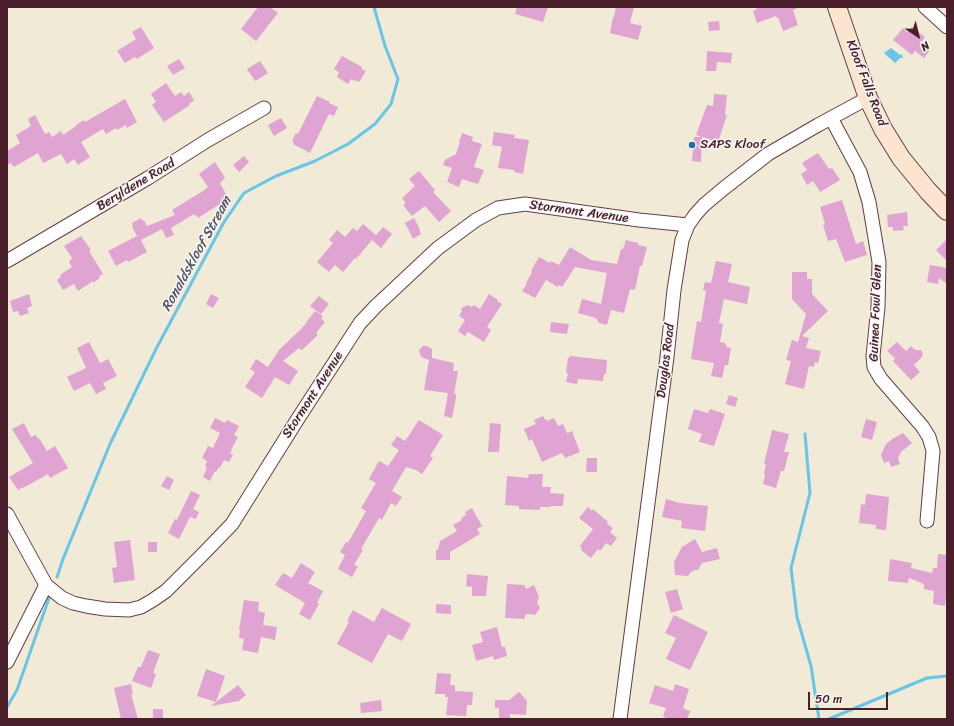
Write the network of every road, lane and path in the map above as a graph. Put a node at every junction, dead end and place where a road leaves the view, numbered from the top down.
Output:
1 (837, 7) edge
2 (925, 7) edge
3 (947, 27) edge
4 (868, 98) junction
5 (264, 108) dead end
6 (831, 118) junction
7 (947, 211) edge
8 (688, 225) junction
9 (7, 261) edge
10 (7, 514) edge
11 (927, 521) dead end
12 (46, 584) junction
13 (7, 662) edge
14 (620, 719) edge

1 - 4 main road, Kloof Falls Road
2 - 3 street
4 - 6 street, Douglas Road
4 - 7 main road, Kloof Falls Road
5 - 9 street, Beryldene Road
6 - 8 street, Douglas Road
6 - 11 street, Guinea Fowl Glen
8 - 12 street, Stormont Avenue
8 - 14 street, Douglas Road
10 - 12 street, Stormont Avenue
12 - 13 street

